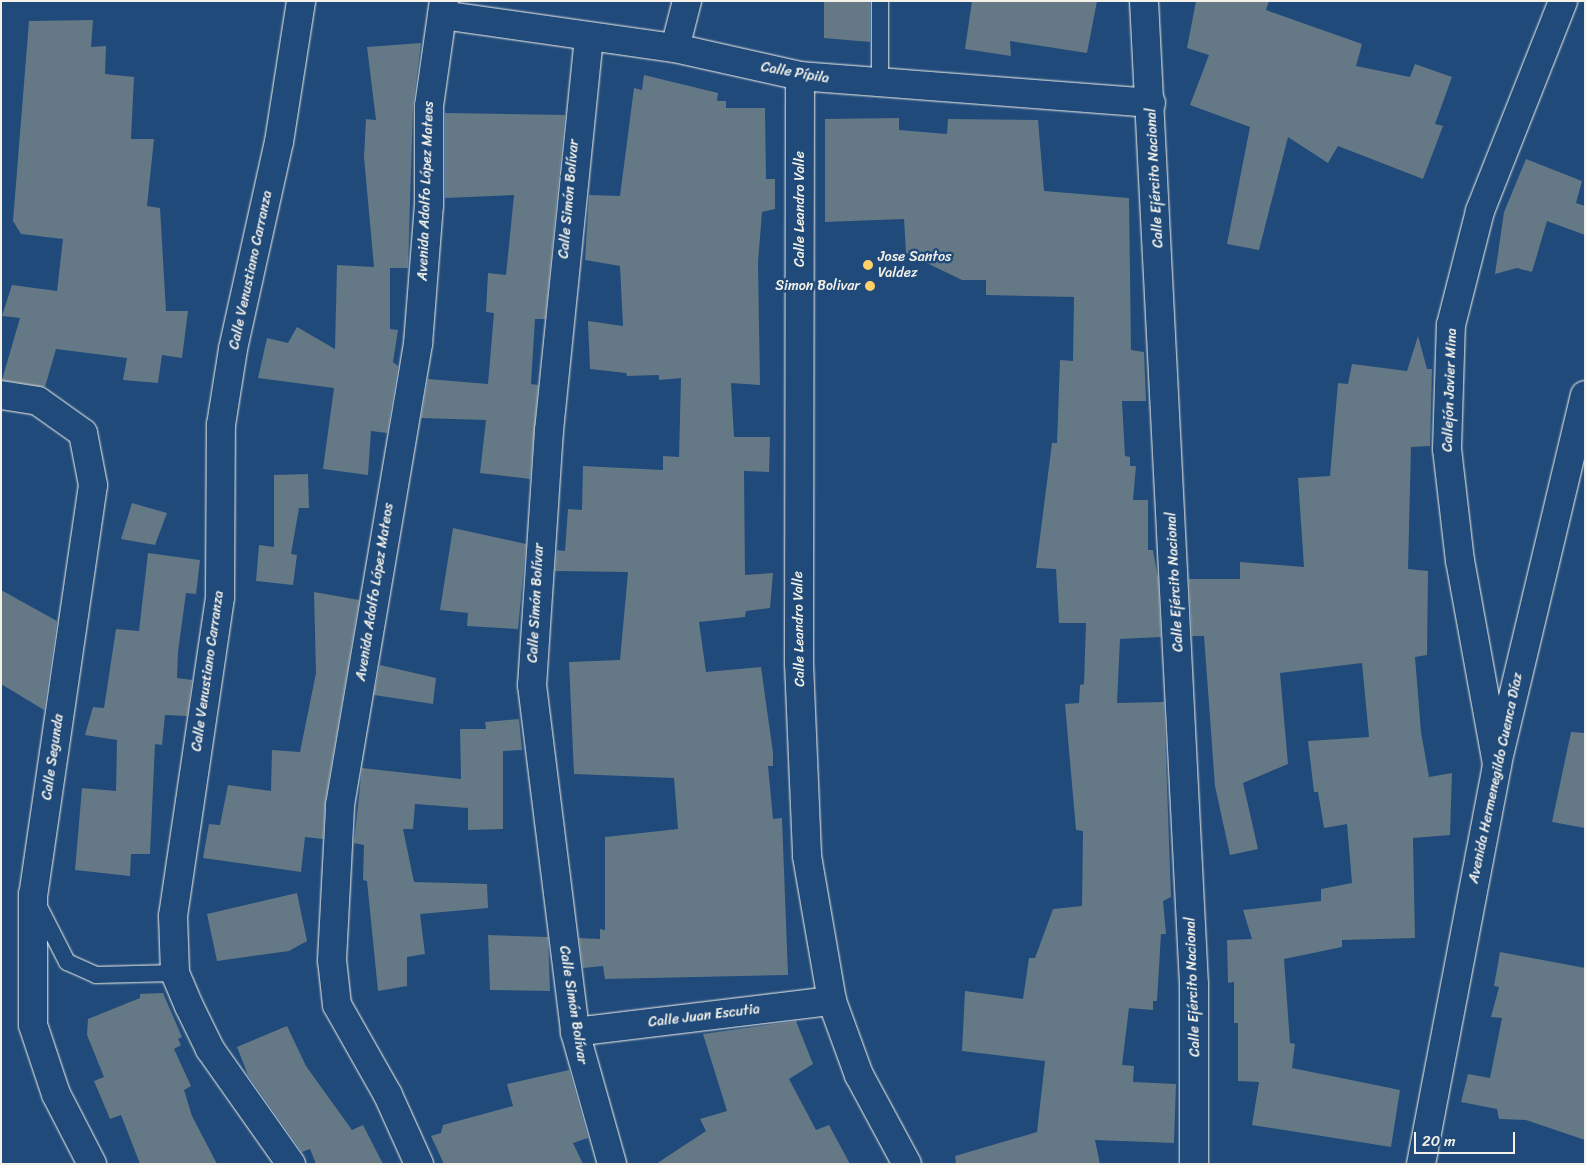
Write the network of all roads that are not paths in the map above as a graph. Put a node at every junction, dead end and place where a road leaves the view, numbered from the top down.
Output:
1 (301, 1) edge
2 (686, 1) edge
3 (880, 1) edge
4 (1563, 1) edge
5 (1148, 7) edge
6 (443, 8) edge
7 (589, 37) junction
8 (675, 48) junction
9 (800, 76) junction
10 (880, 84) junction
11 (1151, 103) junction
12 (1, 395) edge
13 (1585, 395) edge
14 (1496, 764) junction
15 (33, 894) junction
16 (175, 973) junction
17 (832, 1001) junction
18 (575, 1032) junction
19 (92, 1164) edge
20 (291, 1164) edge
21 (419, 1164) edge
22 (612, 1164) edge
23 (907, 1164) edge
24 (1194, 1164) edge
25 (1421, 1164) edge

1 - 16 street, Calle Venustiano Carranza
2 - 8 street
3 - 10 lane
4 - 14 street, Callejón Javier Mina
5 - 11 street, Calle Ejército Nacional
6 - 7 street, Calle Pípila
6 - 21 street, Avenida Adolfo López Mateos
7 - 8 street, Calle Pípila
7 - 18 street, Calle Simón Bolívar
8 - 9 street, Calle Pípila
9 - 10 street, Calle Pípila
9 - 17 street, Calle Leandro Valle
10 - 11 street, Calle Pípila
11 - 24 street, Calle Ejército Nacional
12 - 15 street, Calle Segunda
13 - 14 street, Avenida Hermenegildo Cuenca Díaz
14 - 25 street, Avenida Hermenegildo Cuenca Díaz
15 - 16 lane
15 - 19 street, Calle Segunda
16 - 20 street, Calle Venustiano Carranza
17 - 18 street, Calle Juan Escutia
17 - 23 street, Calle Leandro Valle
18 - 22 street, Calle Simón Bolívar

